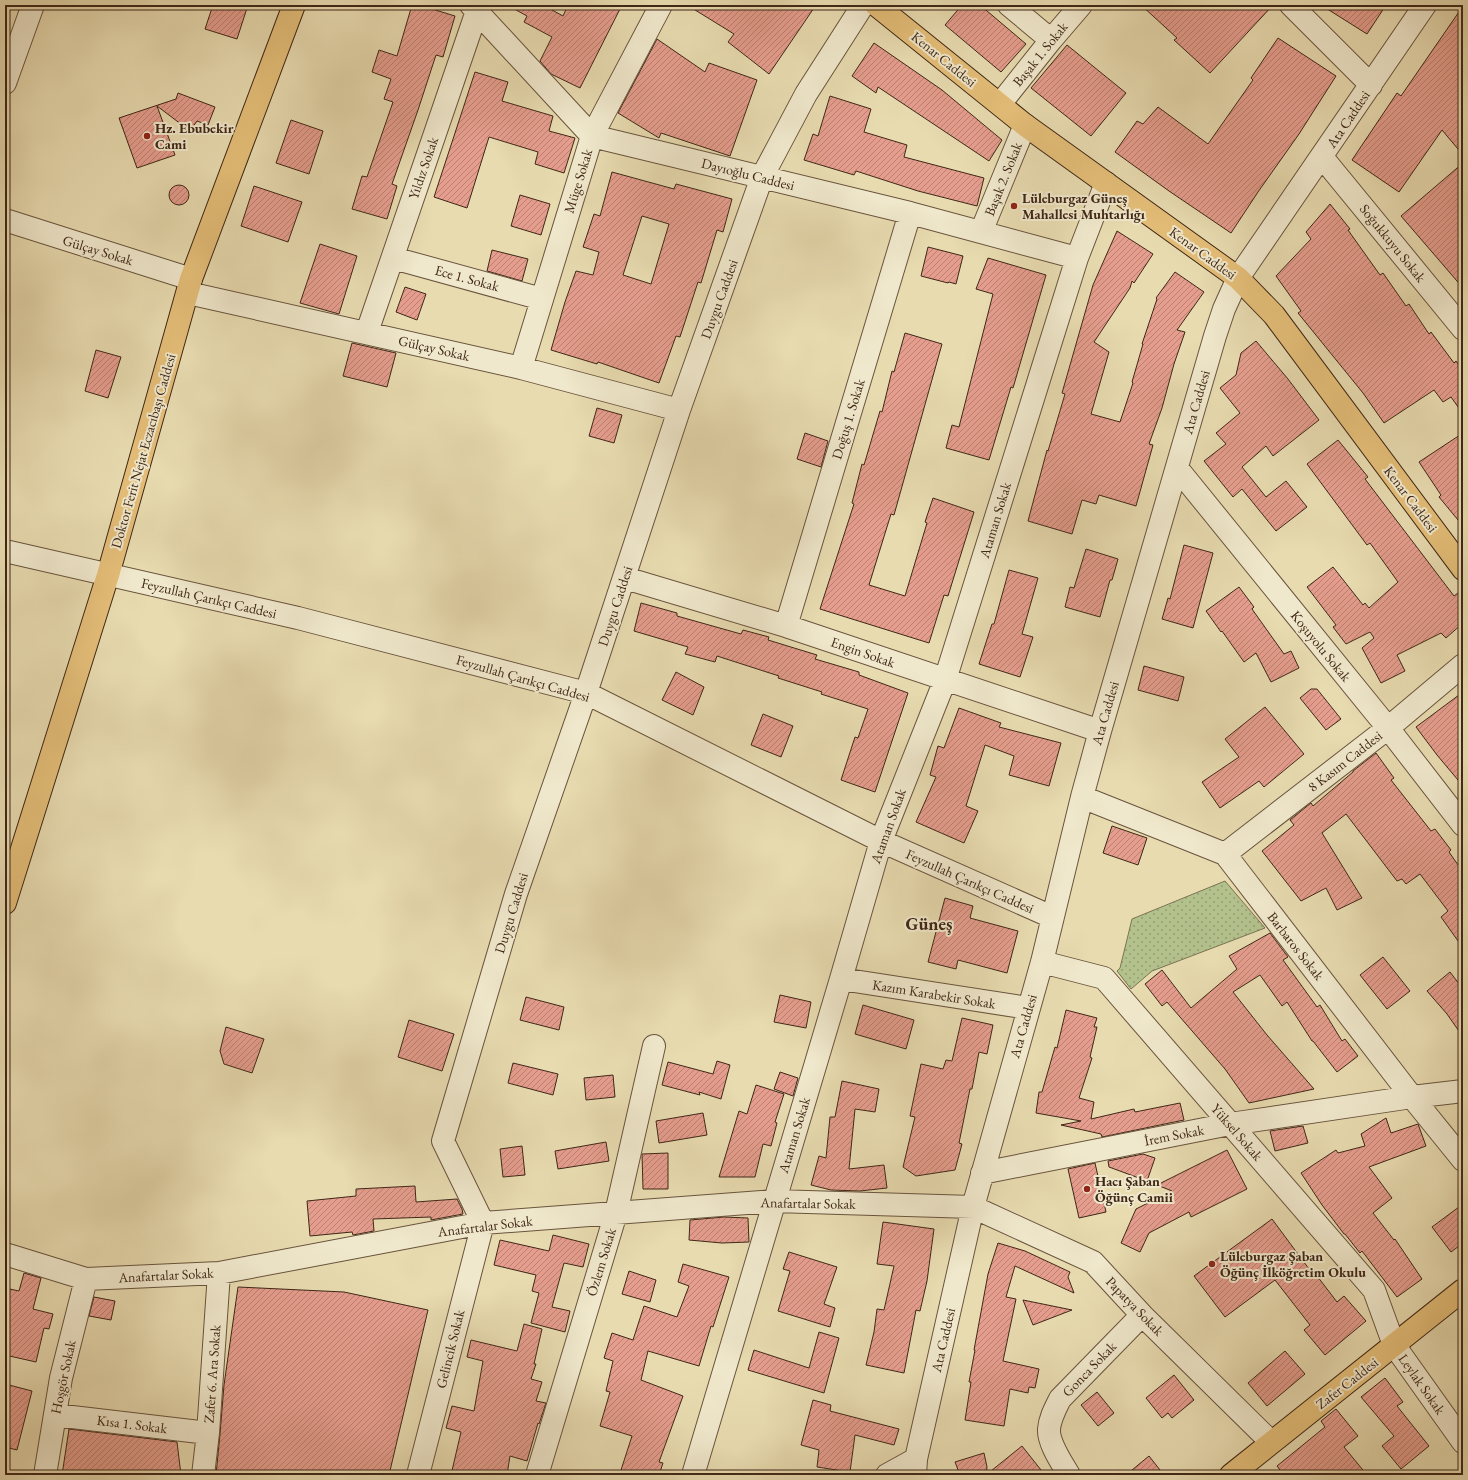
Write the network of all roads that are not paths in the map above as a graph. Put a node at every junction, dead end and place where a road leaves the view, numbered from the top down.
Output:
1 (33, 5) edge
2 (294, 5) edge
3 (660, 5) edge
4 (863, 5) edge
5 (876, 5) edge
6 (1009, 5) edge
7 (1081, 5) edge
8 (1290, 5) edge
9 (1425, 5) edge
10 (476, 7) edge
11 (1051, 40) junction
12 (5, 83) edge
13 (1371, 85) junction
14 (1000, 104) junction
15 (1025, 126) junction
16 (592, 136) junction
17 (1322, 157) junction
18 (762, 177) junction
19 (1106, 183) junction
20 (910, 213) junction
21 (5, 220) edge
22 (981, 232) junction
23 (393, 258) junction
24 (1077, 258) junction
25 (1238, 278) junction
26 (190, 286) junction
27 (542, 299) junction
28 (1463, 329) edge
29 (367, 332) junction
30 (521, 368) junction
31 (679, 410) junction
32 (1177, 468) junction
33 (5, 551) edge
34 (1463, 569) edge
35 (108, 574) junction
36 (625, 578) junction
37 (786, 626) junction
38 (1463, 665) edge
39 (945, 680) junction
40 (586, 693) junction
41 (1388, 728) junction
42 (1100, 731) junction
43 (1082, 797) junction
44 (1463, 825) edge
45 (881, 841) junction
46 (1225, 854) junction
47 (5, 902) edge
48 (1052, 917) junction
49 (1042, 962) junction
50 (841, 979) junction
51 (1028, 1008) junction
52 (654, 1046) dead end
53 (1463, 1091) edge
54 (1412, 1097) junction
55 (1230, 1124) junction
56 (1463, 1160) edge
57 (982, 1173) junction
58 (774, 1201) junction
59 (973, 1207) junction
60 (616, 1213) junction
61 (483, 1223) junction
62 (5, 1254) edge
63 (218, 1273) junction
64 (86, 1279) junction
65 (1463, 1290) edge
66 (1142, 1315) junction
67 (1394, 1345) junction
68 (55, 1416) junction
69 (208, 1433) junction
70 (1271, 1442) junction
71 (1463, 1442) edge
72 (915, 1467) edge
73 (1240, 1472) edge
74 (45, 1475) edge
75 (204, 1475) edge
76 (418, 1475) edge
77 (537, 1475) edge
78 (693, 1475) edge
79 (887, 1475) edge
80 (1069, 1475) edge

1 - 12 street
2 - 26 main road, Doktor Ferit Nejat Eczacıbaşı Caddesi
3 - 16 street, Müge Sokak
4 - 18 street, Duygu Caddesi
5 - 14 main road, Kenar Caddesi
6 - 11 street
7 - 11 street, Başak 1. Sokak
8 - 13 street
9 - 13 street, Ata Caddesi
10 - 16 street
10 - 23 street, Yıldız Sokak
11 - 14 street, Başak 1. Sokak
13 - 17 street, Ata Caddesi
14 - 15 main road, Kenar Caddesi
15 - 19 main road, Kenar Caddesi
15 - 22 street, Başak 2. Sokak
16 - 18 street, Dayıoğlu Caddesi
16 - 27 street, Müge Sokak
17 - 25 street, Ata Caddesi
17 - 28 street, Soğukkuyu Sokak
18 - 20 street, Dayıoğlu Caddesi
18 - 31 street, Duygu Caddesi
19 - 24 street, Ataman Sokak
19 - 25 main road, Kenar Caddesi
20 - 22 street, Dayıoğlu Caddesi
20 - 37 street, Doğuş 1. Sokak
21 - 26 street, Gülçay Sokak
22 - 24 street, Dayıoğlu Caddesi
23 - 27 street, Ece 1. Sokak
23 - 29 street, Yıldız Sokak
24 - 39 street, Ataman Sokak
25 - 32 street, Ata Caddesi
25 - 34 main road, Kenar Caddesi
26 - 29 street, Gülçay Sokak
26 - 35 main road, Doktor Ferit Nejat Eczacıbaşı Caddesi
27 - 30 street, Müge Sokak
29 - 30 street, Gülçay Sokak
30 - 31 street, Gülçay Sokak
31 - 36 street, Duygu Caddesi
32 - 41 street, Koşuyolu Sokak
32 - 42 street, Ata Caddesi
33 - 35 street, Feyzullah Çarıkçı Caddesi
35 - 40 street, Feyzullah Çarıkçı Caddesi
35 - 47 main road, Doktor Ferit Nejat Eczacıbaşı Caddesi
36 - 37 street, Engin Sokak
36 - 40 street, Duygu Caddesi
37 - 39 street, Engin Sokak
38 - 41 street, 8 Kasım Caddesi
39 - 42 street, Engin Sokak
39 - 45 street, Ataman Sokak
40 - 45 street, Feyzullah Çarıkçı Caddesi
40 - 61 street, Duygu Caddesi
41 - 44 street, Koşuyolu Sokak
41 - 46 street, 8 Kasım Caddesi
42 - 43 street, Ata Caddesi
43 - 46 street
43 - 48 street, Ata Caddesi
45 - 48 street, Feyzullah Çarıkçı Caddesi
45 - 50 street, Ataman Sokak
46 - 54 street, Barbaros Sokak
48 - 49 street, Ata Caddesi
49 - 51 street, Ata Caddesi
49 - 55 street, Yüksel Sokak
50 - 51 street, Kazım Karabekir Sokak
50 - 58 street, Ataman Sokak
51 - 57 street, Ata Caddesi
52 - 60 street, Özlem Sokak
53 - 54 street, İrem Sokak
54 - 55 street, İrem Sokak
54 - 56 street, Barbaros Sokak
55 - 57 street, İrem Sokak
55 - 67 street, Yüksel Sokak
57 - 59 street, Ata Caddesi
58 - 59 street, Anafartalar Sokak
58 - 60 street, Anafartalar Sokak
58 - 78 street, Ataman Sokak
59 - 66 street, Papatya Sokak
59 - 72 street, Ata Caddesi
60 - 61 street, Anafartalar Sokak
60 - 77 street, Özlem Sokak
61 - 63 street, Anafartalar Sokak
61 - 76 street, Gelincik Sokak
62 - 64 street, Anafartalar Sokak
63 - 64 street, Anafartalar Sokak
63 - 69 street, Zafer 6. Ara Sokak
64 - 68 street, Hoşgör Sokak
65 - 67 main road, Zafer Caddesi
66 - 70 street, Papatya Sokak
66 - 80 street, Gonca Sokak
67 - 70 main road, Zafer Caddesi
67 - 71 street, Leylak Sokak
68 - 69 street, Kısa 1. Sokak
68 - 74 street, Hoşgör Sokak
69 - 75 street, Zafer 6. Ara Sokak
70 - 73 main road, Zafer Caddesi
72 - 79 street

